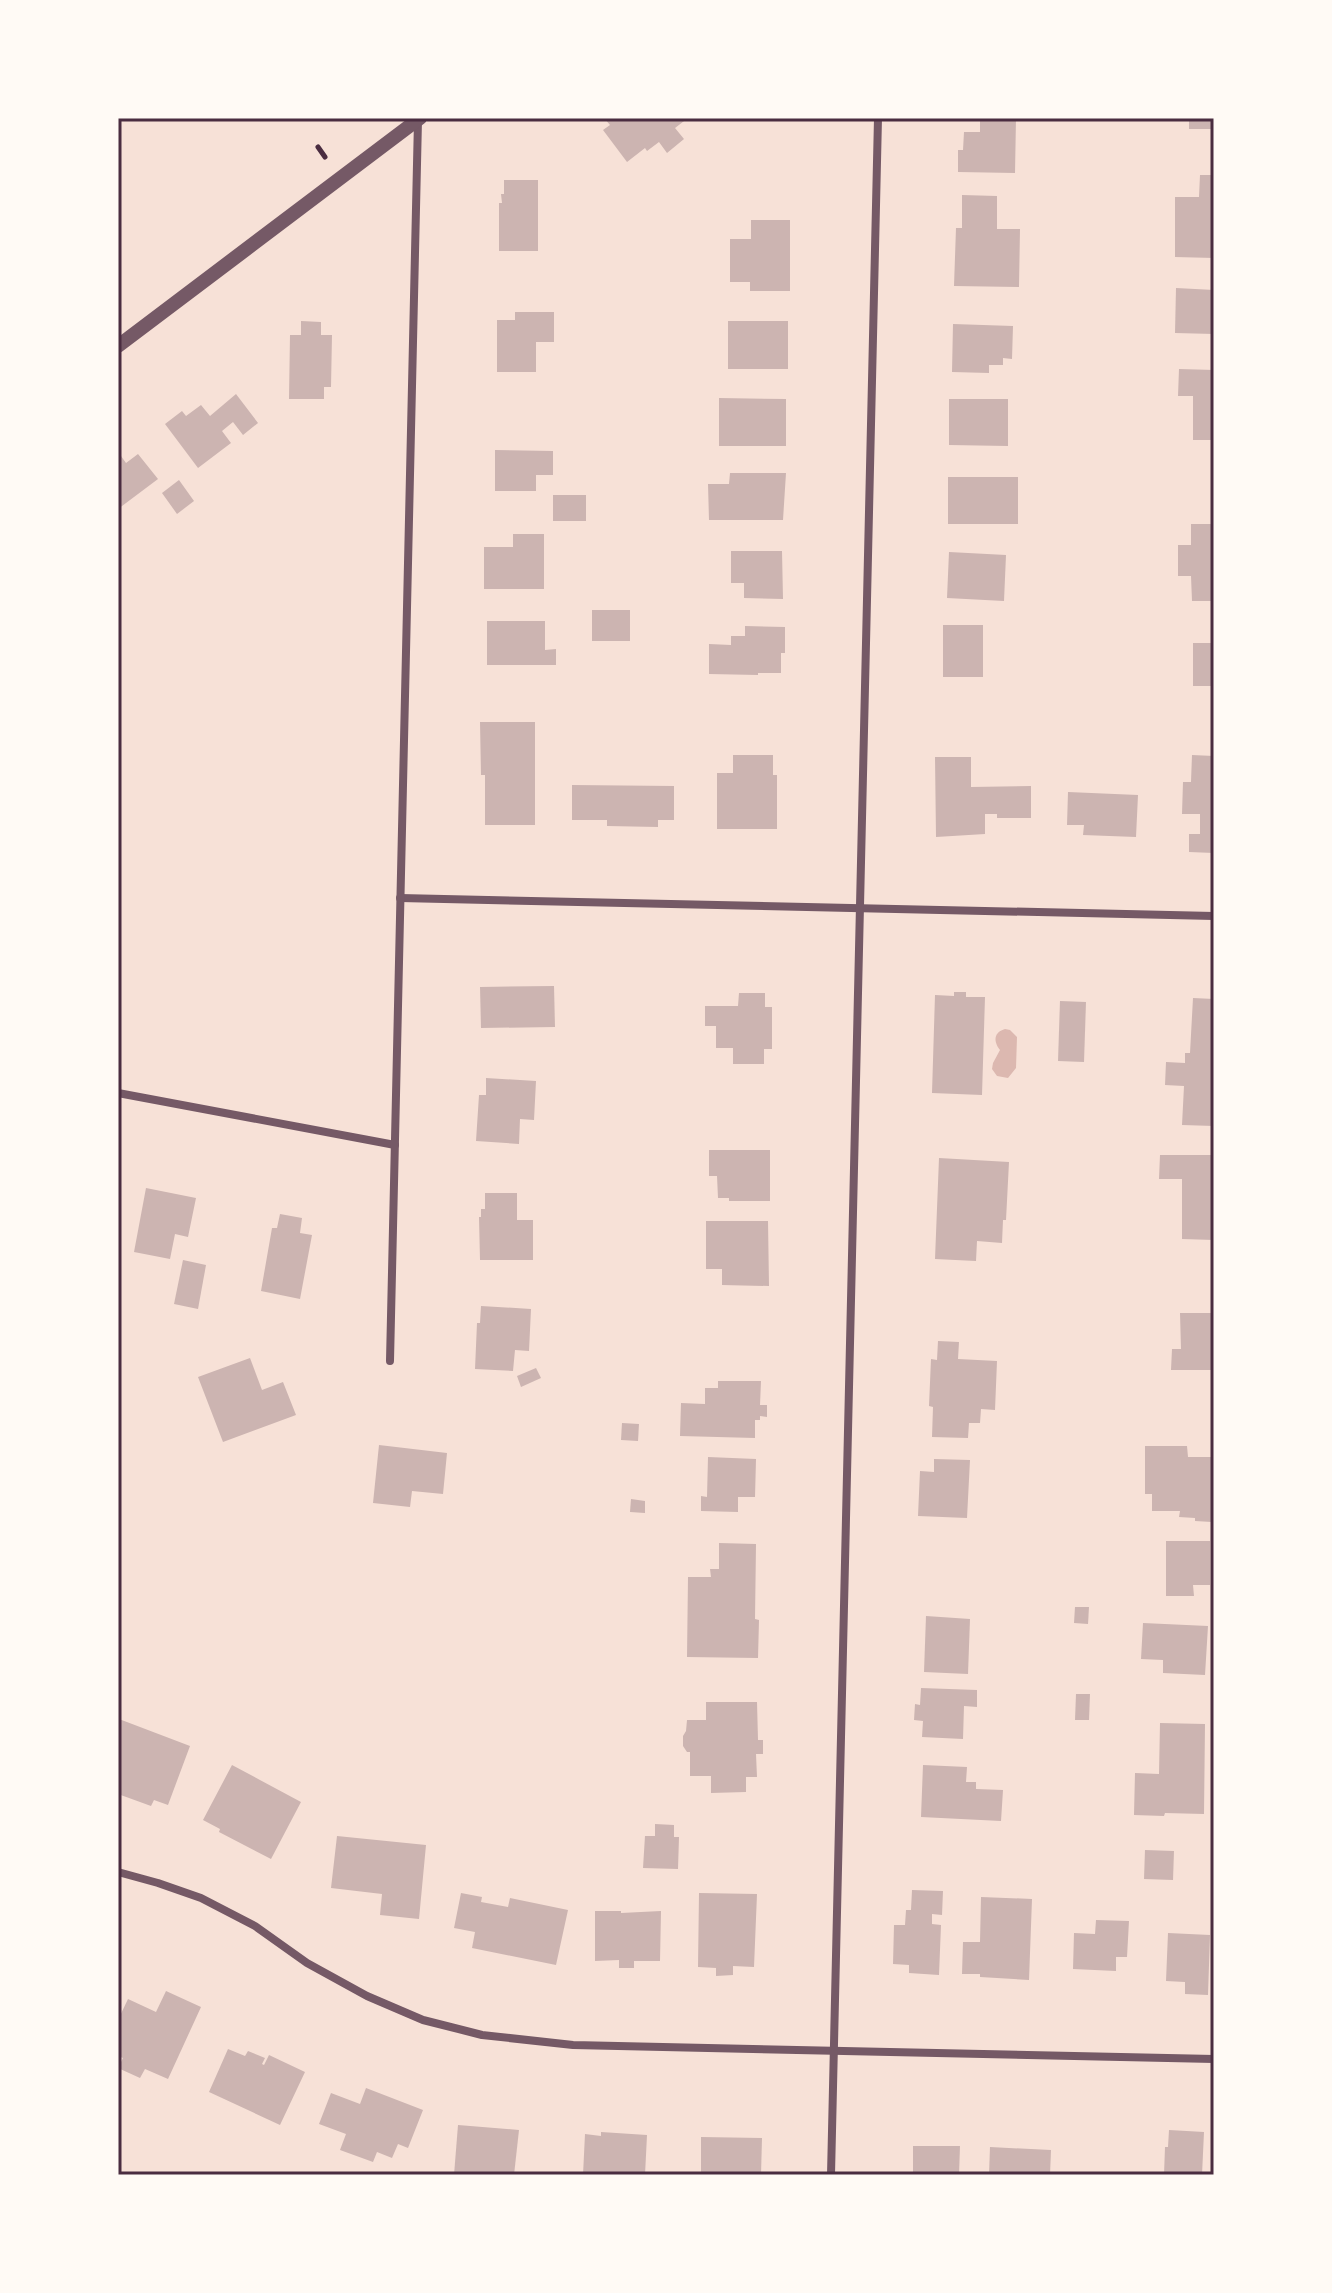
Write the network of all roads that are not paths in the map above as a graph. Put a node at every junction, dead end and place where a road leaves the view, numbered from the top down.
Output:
1 (878, 118) edge
2 (419, 119) edge
3 (118, 346) edge
4 (400, 898) junction
5 (860, 908) junction
6 (1214, 916) edge
7 (118, 1093) edge
8 (395, 1145) junction
9 (390, 1361) dead end
10 (118, 1872) edge
11 (833, 2051) junction
12 (1214, 2059) edge
13 (831, 2175) edge

1 - 5 street
2 - 3 street
2 - 4 street
4 - 5 street
4 - 8 street
5 - 6 street
5 - 11 street
7 - 8 street
8 - 9 street
10 - 11 street
11 - 12 street
11 - 13 street

